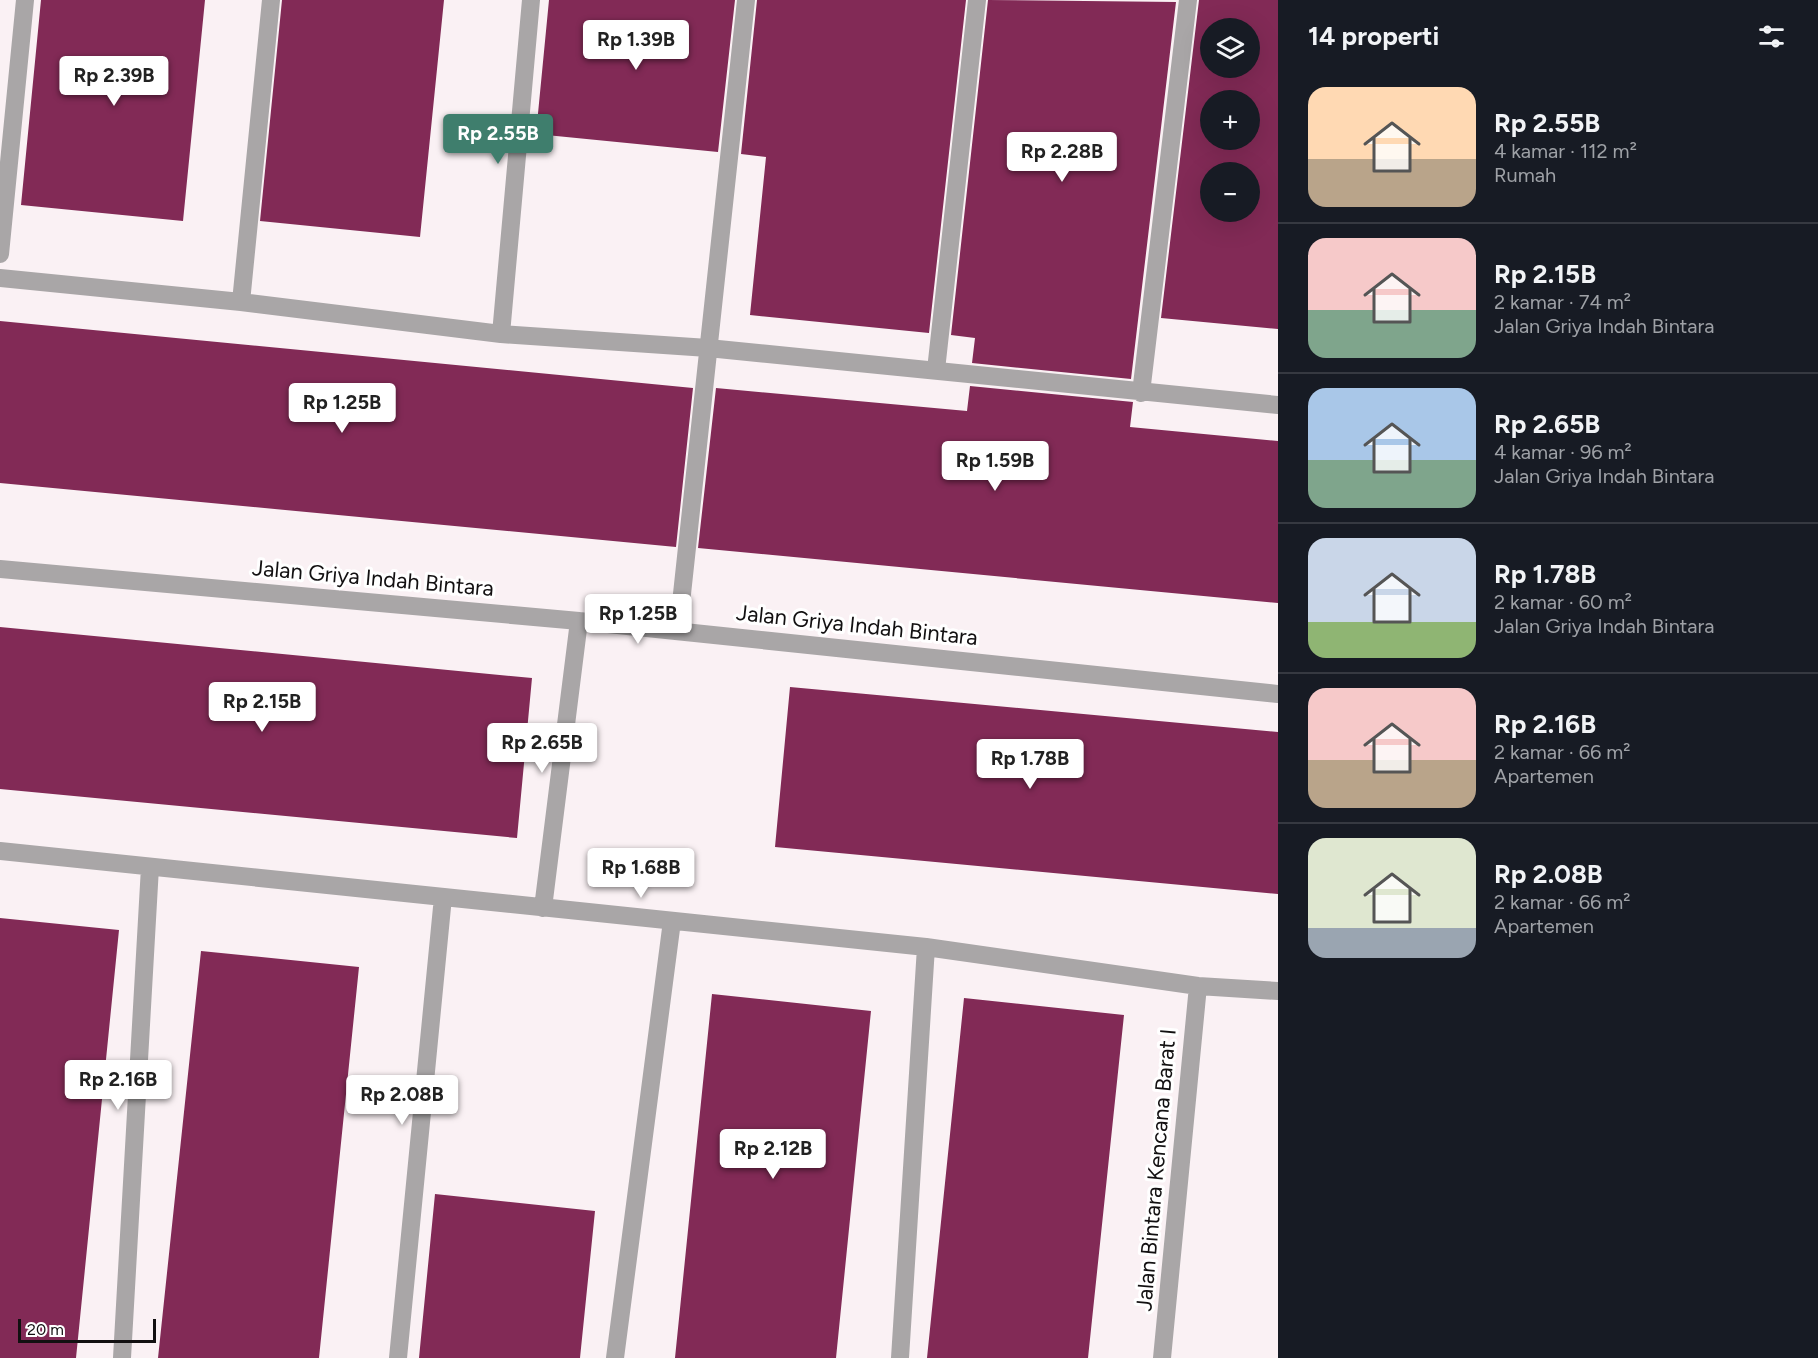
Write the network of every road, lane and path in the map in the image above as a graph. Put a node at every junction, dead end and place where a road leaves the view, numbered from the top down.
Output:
1 (25, 0) edge
2 (272, 0) edge
3 (531, 0) edge
4 (746, 0) edge
5 (977, 0) edge
6 (1188, 0) edge
7 (0, 254) edge
8 (0, 278) edge
9 (241, 302) junction
10 (501, 334) junction
11 (708, 348) junction
12 (936, 370) junction
13 (1141, 393) junction
14 (1278, 405) edge
15 (0, 569) edge
16 (579, 621) junction
17 (678, 631) junction
18 (1278, 694) edge
19 (0, 851) edge
20 (150, 867) junction
21 (443, 897) junction
22 (543, 908) junction
23 (672, 921) junction
24 (926, 947) junction
25 (1198, 986) junction
26 (1278, 990) edge
27 (122, 1358) edge
28 (398, 1358) edge
29 (615, 1358) edge
30 (900, 1358) edge
31 (1162, 1358) edge

1 - 7 street
2 - 9 street
3 - 10 street
4 - 11 street
5 - 12 street
6 - 13 street
8 - 9 street
9 - 10 street
10 - 11 street
11 - 12 street
11 - 17 street
12 - 13 street
13 - 14 street
15 - 16 street, Jalan Griya Indah Bintara
16 - 17 street, Jalan Griya Indah Bintara
16 - 22 street
17 - 18 street, Jalan Griya Indah Bintara
19 - 20 street
20 - 21 street
20 - 27 street
21 - 22 street
21 - 28 street
22 - 23 street
23 - 24 street
23 - 29 street
24 - 25 street
24 - 30 street
25 - 26 street
25 - 31 street, Jalan Bintara Kencana Barat I

